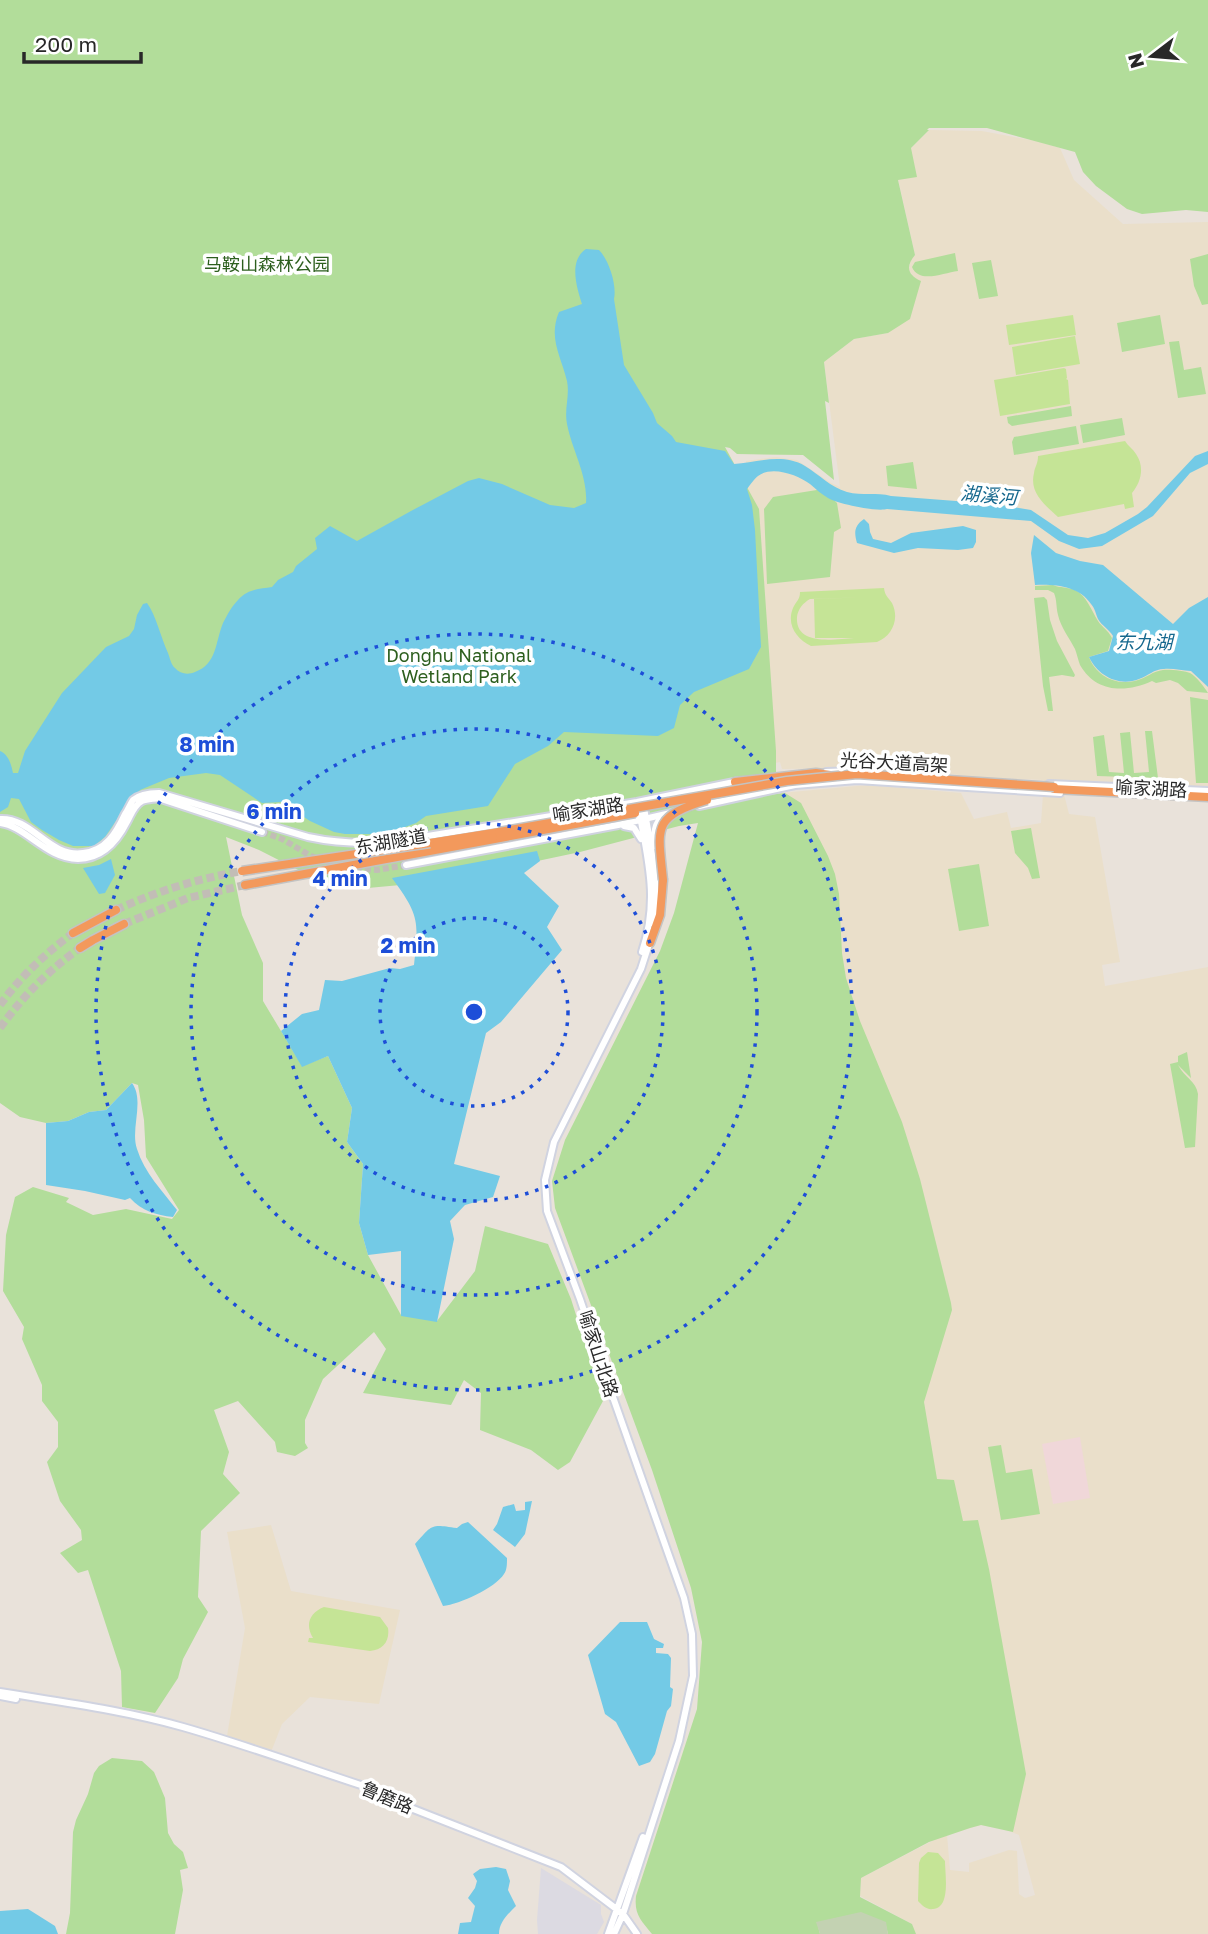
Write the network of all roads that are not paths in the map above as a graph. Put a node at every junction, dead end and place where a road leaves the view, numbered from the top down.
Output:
1 (833, 775) junction
2 (735, 782) junction
3 (1208, 796) edge
4 (711, 799) junction
5 (640, 802) junction
6 (669, 814) junction
7 (643, 820) junction
8 (0, 821) edge
9 (13, 823) junction
10 (618, 825) junction
11 (499, 831) junction
12 (262, 832) tunnel mouth
13 (481, 842) junction
14 (509, 846) junction
15 (406, 865) tunnel mouth
16 (652, 868) junction
17 (242, 871) tunnel mouth
18 (246, 885) tunnel mouth
19 (116, 910) tunnel mouth
20 (124, 924) tunnel mouth
21 (73, 933) tunnel mouth
22 (650, 943) junction
23 (80, 948) tunnel mouth
24 (0, 1694) edge
25 (621, 1912) junction
26 (608, 1934) edge
27 (614, 1934) edge
28 (637, 1934) edge

1 - 2 highway, bridge
1 - 3 highway, 光谷大道高架, bridge
1 - 11 highway, 光谷大道高架, bridge
2 - 3 main road, 喻家湖路, bridge
2 - 5 main road, 喻家湖路
3 - 4 highway, 光谷大道高架, bridge
3 - 6 main road, 喻家湖路
4 - 11 highway, 光谷大道高架, bridge
4 - 22 highway, bridge
5 - 7 main road, 喻家山北路
5 - 11 main road, 喻家湖路
6 - 7 main road, 喻家湖路
6 - 16 main road
7 - 10 main road, 喻家湖路
7 - 16 main road, 喻家山北路
8 - 9 main road
9 - 11 main road, 喻家湖路
9 - 12 main road
10 - 14 main road, 喻家湖路
10 - 16 main road
11 - 13 highway, 东湖隧道
11 - 17 highway, 东湖隧道, bridge
13 - 14 main road
13 - 18 highway, 东湖隧道
14 - 15 main road, 喻家湖路
16 - 22 main road, 喻家山北路
16 - 25 main road, 喻家山北路
19 - 21 highway
20 - 23 highway
22 - 25 main road, 喻家山北路
24 - 25 main road, 鲁磨路
25 - 26 main road
25 - 27 main road
25 - 28 main road, 鲁磨路

